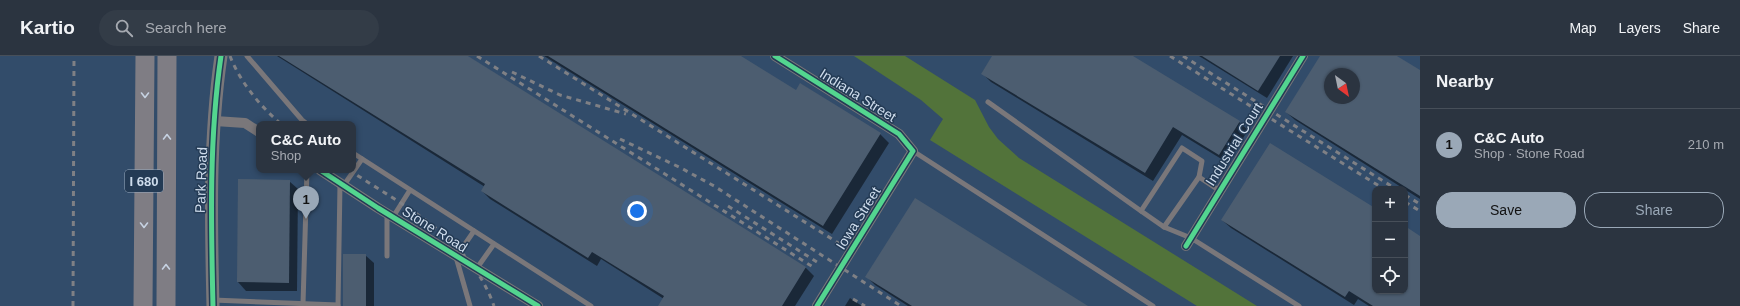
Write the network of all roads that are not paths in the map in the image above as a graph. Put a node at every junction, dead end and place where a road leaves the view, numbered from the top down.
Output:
1 (145, 56) edge
2 (167, 56) edge
3 (221, 56) edge
4 (246, 56) edge
5 (775, 56) edge
6 (1303, 56) edge
7 (988, 102) dead end
8 (215, 121) junction
9 (303, 121) edge
10 (256, 130) edge
11 (913, 151) junction
12 (356, 155) edge
13 (362, 159) junction
14 (356, 166) edge
15 (307, 173) edge
16 (325, 173) edge
17 (351, 173) edge
18 (1199, 177) junction
19 (342, 184) junction
20 (410, 190) junction
21 (1220, 191) junction
22 (1141, 211) junction
23 (390, 215) junction
24 (1164, 227) junction
25 (474, 231) junction
26 (1188, 242) junction
27 (494, 244) junction
28 (387, 256) dead end
29 (456, 257) junction
30 (477, 268) junction
31 (213, 303) edge
32 (244, 304) edge
33 (303, 304) junction
34 (143, 306) edge
35 (166, 306) edge
36 (338, 306) edge
37 (470, 306) edge
38 (538, 306) edge
39 (591, 306) edge
40 (817, 306) edge
41 (1153, 306) edge
42 (1299, 306) edge

1 -> 34 highway, I 680
35 -> 2 highway, I 680
3 - 8 street, Park Road
4 - 9 lane
5 - 11 street, Indiana Street
6 - 21 street, Industrial Court
7 - 22 lane
8 - 10 street
8 - 31 street, Park Road
11 - 40 street, Iowa Street
11 - 41 lane
12 - 13 lane
13 - 14 lane
13 - 20 lane
15 - 33 lane
16 - 19 street, Stone Road
17 - 19 lane
18 - 21 lane
18 - 22 lane
18 - 24 lane
19 - 23 street, Stone Road
19 - 36 lane
20 - 23 lane
20 - 25 lane
21 - 26 street, Industrial Court
22 - 24 lane
23 - 28 lane
23 - 29 street, Stone Road
24 - 26 lane
25 - 27 lane
25 - 29 lane
26 - 42 lane
27 - 30 lane
27 - 39 lane
29 - 30 street, Stone Road
29 - 37 lane
30 - 38 street, Stone Road
31 - 32 lane
32 - 33 lane
33 - 36 lane

